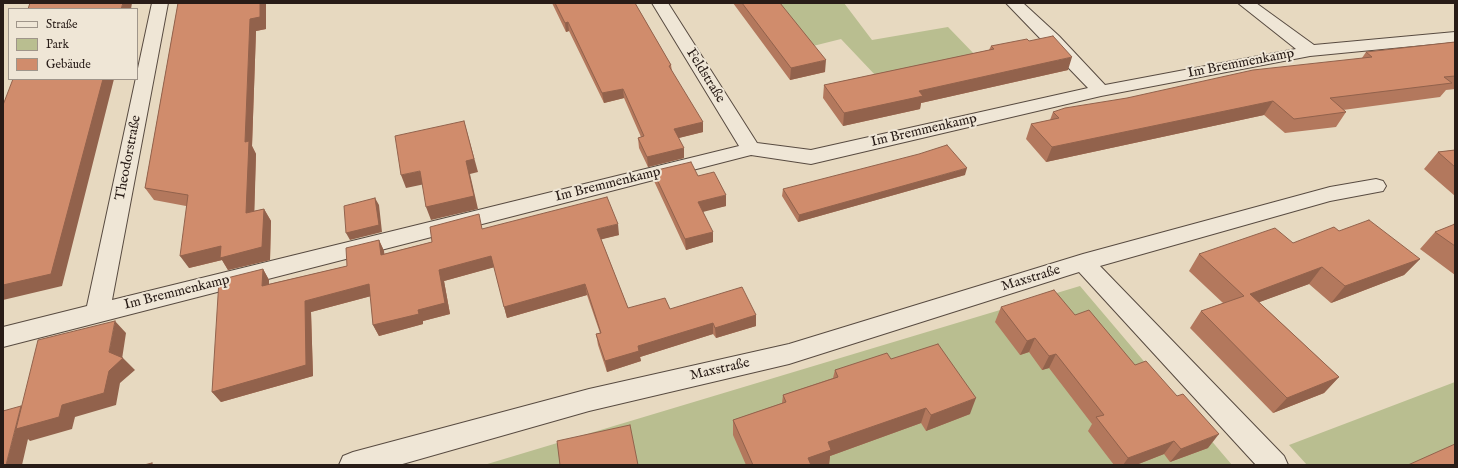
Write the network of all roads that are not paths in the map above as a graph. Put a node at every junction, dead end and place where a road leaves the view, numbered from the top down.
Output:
1 (160, 3) edge
2 (660, 3) edge
3 (1014, 3) edge
4 (1246, 3) edge
5 (1455, 37) edge
6 (1310, 51) junction
7 (1101, 91) junction
8 (751, 149) junction
9 (1376, 186) dead end
10 (1083, 262) junction
11 (98, 313) junction
12 (3, 337) edge
13 (353, 465) edge
14 (1274, 465) edge

1 - 11 street, Theodorstraße
2 - 8 street, Feldstraße
3 - 7 street
4 - 6 street
5 - 6 street, Im Bremmenkamp
6 - 7 street, Im Bremmenkamp
7 - 8 street, Im Bremmenkamp
8 - 11 street, Im Bremmenkamp
9 - 10 street, Maxstraße
10 - 13 street, Maxstraße
10 - 14 street
11 - 12 street, Im Bremmenkamp

